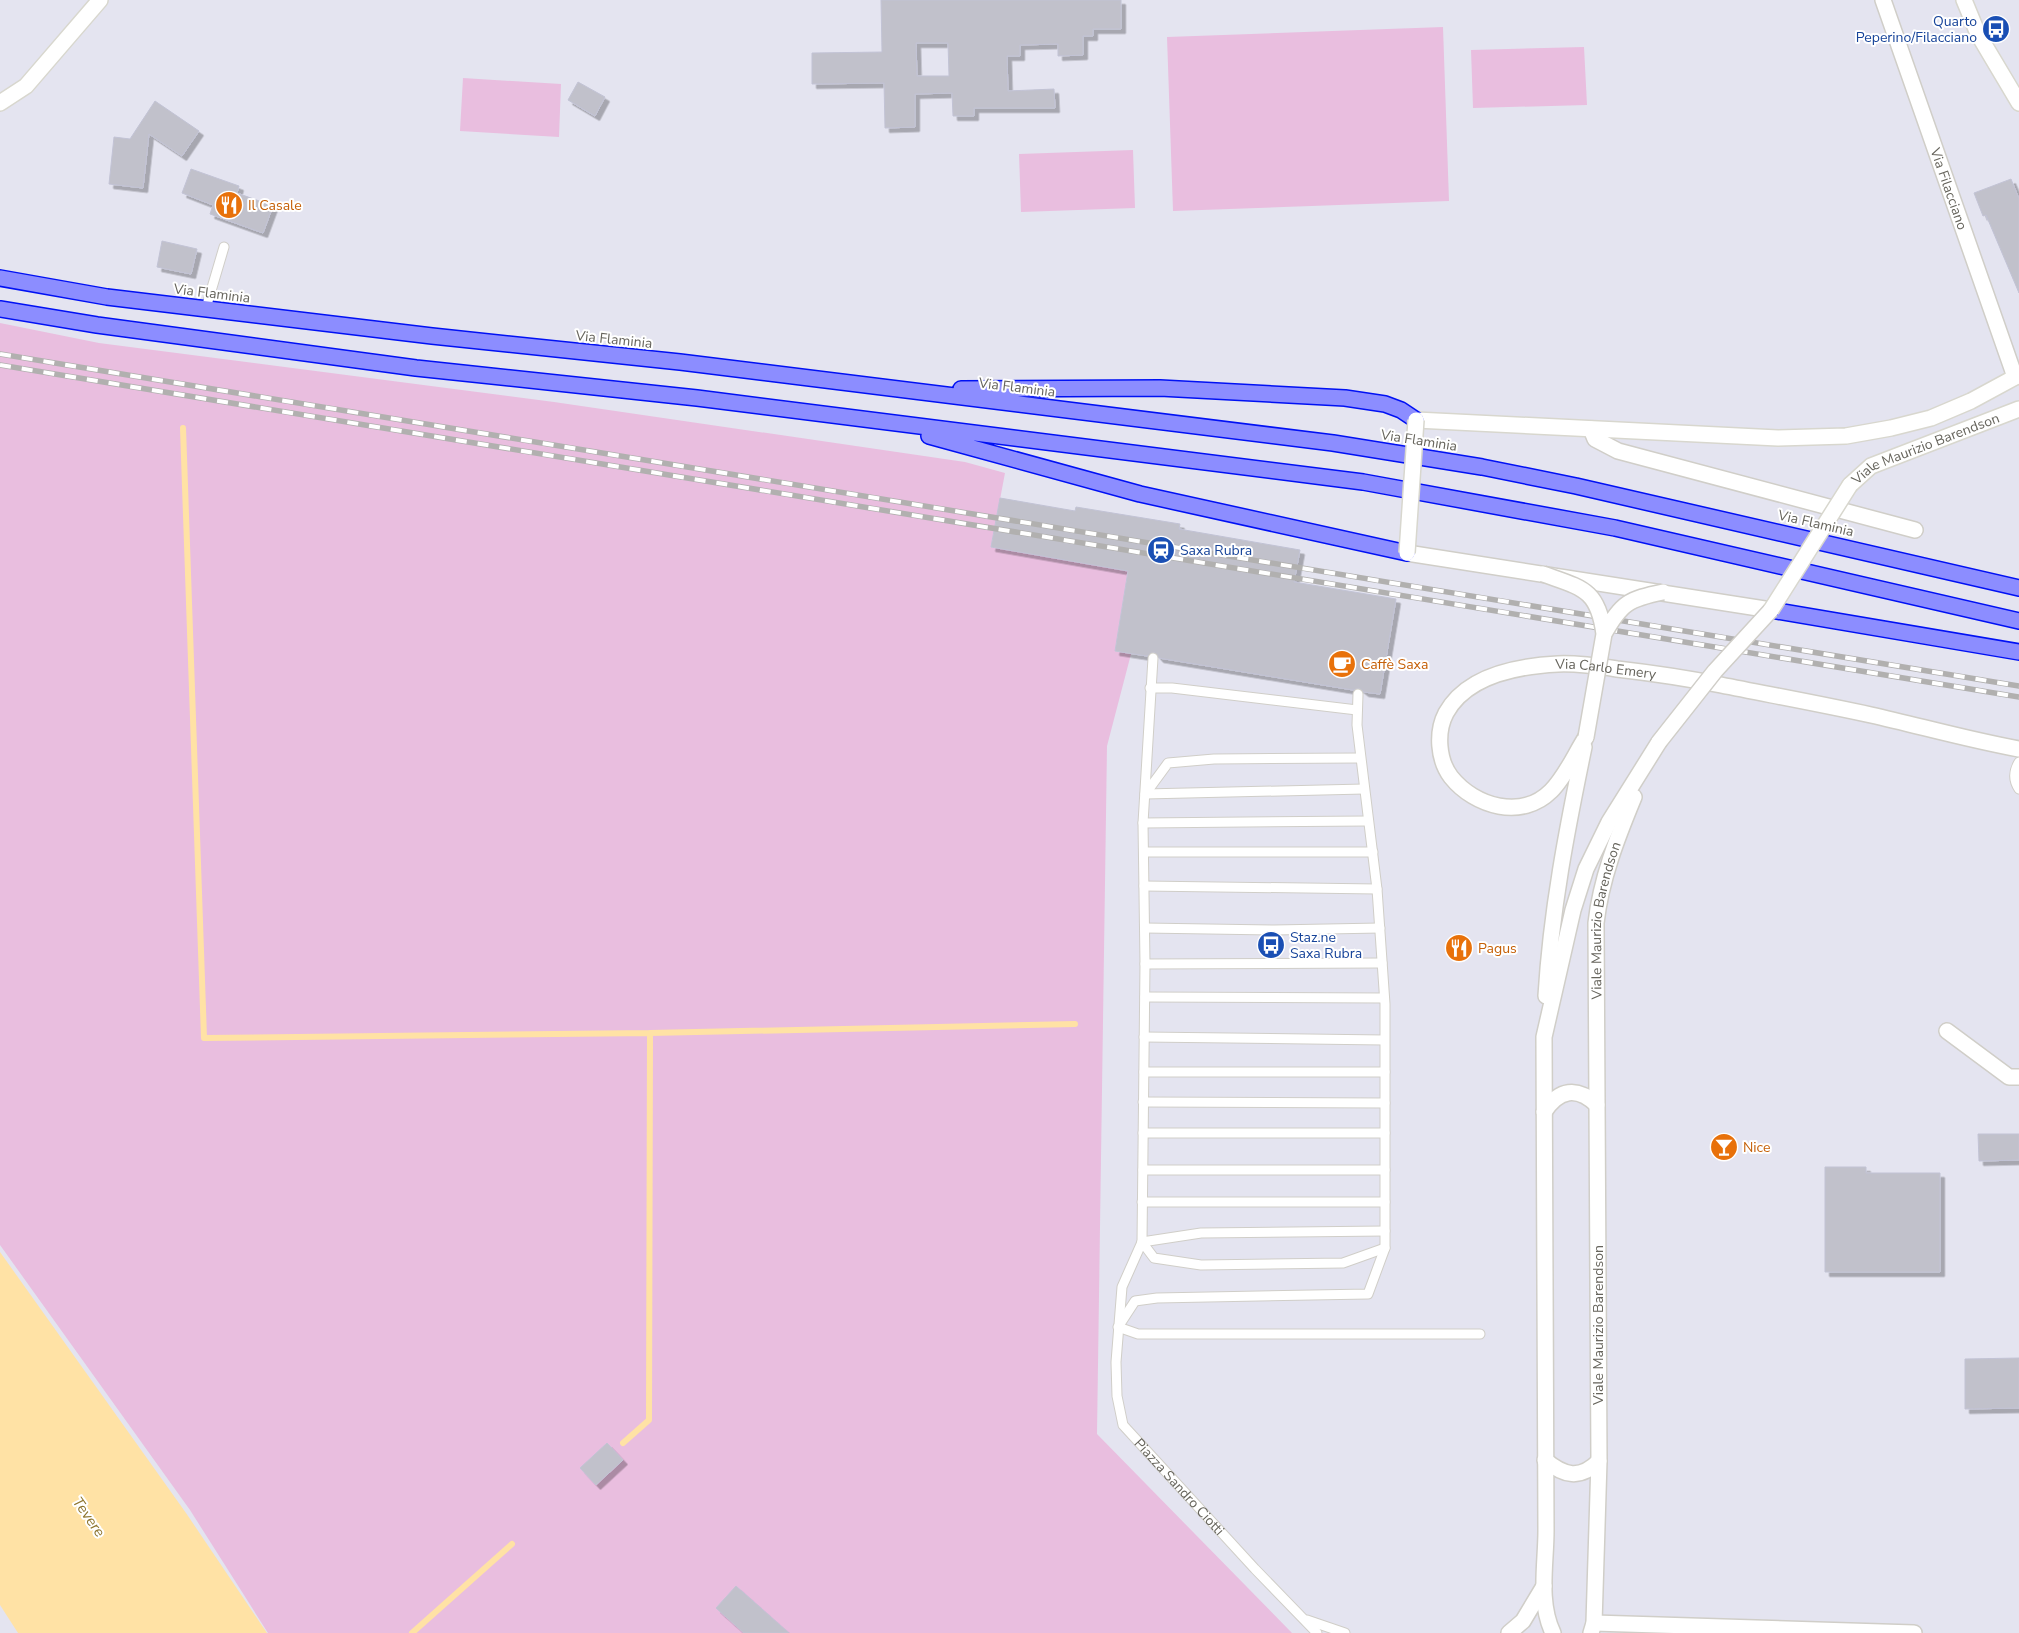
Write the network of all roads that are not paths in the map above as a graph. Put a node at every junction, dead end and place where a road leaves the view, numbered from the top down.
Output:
1 (100, 0) edge
2 (1883, 0) edge
3 (1964, 0) edge
4 (0, 103) edge
5 (2019, 103) edge
6 (224, 247) dead end
7 (0, 278) edge
8 (206, 308) junction
9 (0, 310) edge
10 (2017, 376) edge
11 (912, 390) junction
12 (2019, 409) edge
13 (1416, 420) junction
14 (879, 422) junction
15 (1591, 429) junction
16 (1915, 530) dead end
17 (1406, 554) junction
18 (1543, 574) junction
19 (2019, 588) edge
20 (1663, 592) junction
21 (1771, 610) junction
22 (2019, 621) edge
23 (1604, 634) junction
24 (2019, 652) edge
25 (1153, 658) dead end
26 (1150, 688) junction
27 (1358, 694) dead end
28 (1357, 710) junction
29 (1586, 737) junction
30 (2019, 750) edge
31 (1360, 758) junction
32 (2019, 762) edge
33 (1647, 765) junction
34 (2019, 789) edge
35 (1364, 790) junction
36 (1145, 794) junction
37 (1368, 821) junction
38 (1143, 823) junction
39 (1144, 852) junction
40 (1373, 852) junction
41 (1144, 886) junction
42 (1377, 889) junction
43 (1145, 928) junction
44 (1380, 928) junction
45 (1382, 962) junction
46 (1145, 964) junction
47 (1145, 997) junction
48 (1384, 998) junction
49 (1948, 1031) dead end
50 (1144, 1037) junction
51 (1544, 1037) junction
52 (1384, 1040) junction
53 (1144, 1072) junction
54 (1385, 1072) junction
55 (2019, 1077) edge
56 (1143, 1102) junction
57 (1385, 1103) junction
58 (1597, 1105) junction
59 (1544, 1112) junction
60 (1385, 1133) junction
61 (1143, 1134) junction
62 (1142, 1170) junction
63 (1385, 1170) junction
64 (1142, 1202) junction
65 (1385, 1202) junction
66 (1385, 1231) junction
67 (1142, 1242) junction
68 (1385, 1248) junction
69 (1118, 1326) junction
70 (1480, 1334) dead end
71 (1545, 1460) junction
72 (1599, 1461) junction
73 (1544, 1586) junction
74 (1304, 1619) junction
75 (1593, 1628) edge
76 (1317, 1633) edge
77 (1345, 1633) edge
78 (1509, 1633) edge
79 (1553, 1633) edge
80 (1859, 1633) edge
81 (1864, 1633) edge
82 (1914, 1633) edge

1 - 4 street
2 - 10 street, Via Filacciano
3 - 5 street
6 - 8 lane
7 - 8 highway, Via Flaminia
8 - 11 highway, Via Flaminia
9 - 14 highway
10 - 15 street
11 - 13 highway
11 - 19 highway, Via Flaminia
12 - 21 street, Viale Maurizio Barendson, bridge
13 - 15 street
13 - 17 street, bridge
14 - 17 highway
14 - 22 highway
15 - 16 street
17 - 18 street
18 - 20 street, bridge
18 - 23 street, bridge
20 - 21 street
20 - 23 street, bridge
21 - 24 highway
21 - 33 street, Viale Maurizio Barendson, bridge
23 - 29 street, bridge
25 - 26 lane
26 - 28 lane
26 - 36 lane
27 - 28 lane
28 - 31 lane
29 - 30 street, Via Carlo Emery
29 - 51 street
31 - 35 lane
31 - 36 lane
32 - 34 lane
33 - 51 street, Viale Maurizio Barendson
33 - 58 street, Viale Maurizio Barendson
35 - 36 lane
35 - 37 lane
36 - 38 lane
37 - 38 lane
37 - 40 lane
38 - 39 lane
39 - 40 lane
39 - 41 lane
40 - 42 lane
41 - 42 lane
41 - 43 lane
42 - 44 lane
43 - 44 lane
43 - 46 lane
44 - 45 lane
45 - 46 lane
45 - 48 lane
46 - 47 lane
47 - 48 lane
47 - 50 lane
48 - 52 lane
49 - 55 street
50 - 52 lane
50 - 53 lane
51 - 59 street, Viale Maurizio Barendson
52 - 54 lane
53 - 54 lane
53 - 56 lane
54 - 57 lane
56 - 57 lane
56 - 61 lane
57 - 60 lane
58 - 59 street
58 - 72 street, Viale Maurizio Barendson
59 - 71 street, Viale Maurizio Barendson
60 - 61 lane
60 - 63 lane
61 - 62 lane
62 - 63 lane
62 - 64 lane
63 - 65 lane
64 - 65 lane
64 - 67 lane
65 - 66 lane
66 - 67 lane
66 - 68 lane
67 - 68 lane
67 - 69 lane, Piazza Sandro Ciotti
68 - 69 lane
69 - 70 lane
69 - 74 lane, Piazza Sandro Ciotti
71 - 72 street
71 - 73 street, Viale Maurizio Barendson
72 - 75 street, Viale Maurizio Barendson
73 - 78 street
73 - 79 street, Viale Maurizio Barendson
74 - 76 lane, Piazza Sandro Ciotti
74 - 77 lane, Piazza Sandro Ciotti
75 - 81 street, Viale Maurizio Barendson
80 - 81 street
81 - 82 street

